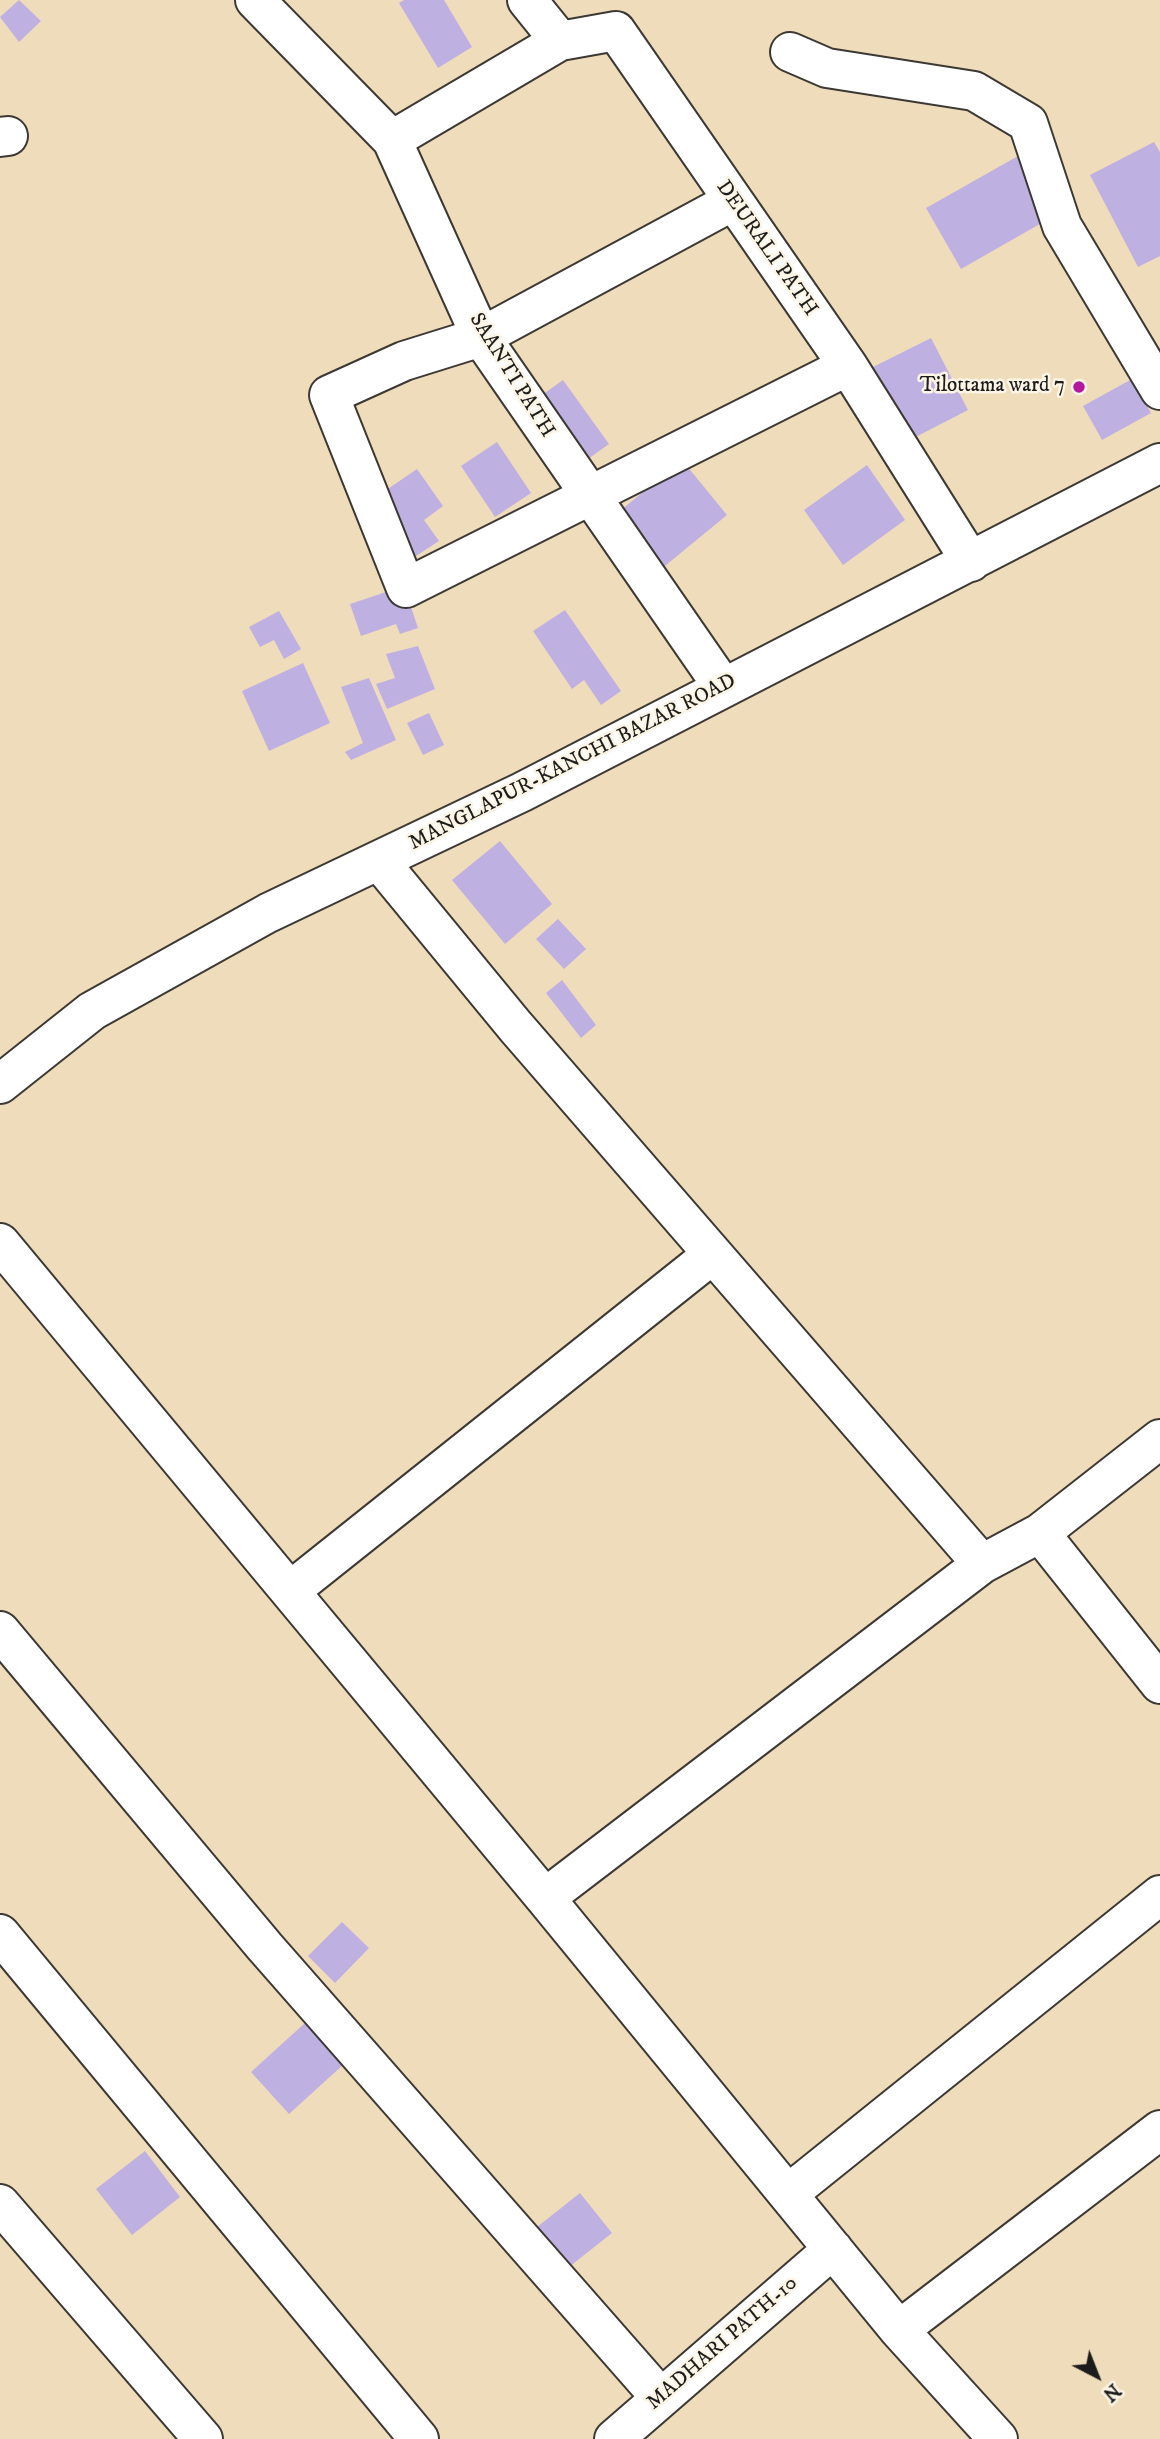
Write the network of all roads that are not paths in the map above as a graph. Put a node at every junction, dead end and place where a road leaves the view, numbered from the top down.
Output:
1 (255, 0) edge
2 (527, 0) edge
3 (560, 41) junction
4 (789, 52) dead end
5 (392, 140) junction
6 (733, 201) junction
7 (481, 337) junction
8 (848, 366) junction
9 (1160, 390) edge
10 (1160, 463) edge
11 (588, 494) junction
12 (971, 562) junction
13 (723, 687) junction
14 (380, 862) junction
15 (0, 1084) edge
16 (0, 1243) edge
17 (713, 1254) junction
18 (1160, 1439) edge
19 (1040, 1533) junction
20 (982, 1564) junction
21 (290, 1591) junction
22 (0, 1631) edge
23 (1160, 1685) edge
24 (1160, 1895) edge
25 (545, 1898) junction
26 (0, 1934) edge
27 (1160, 2130) edge
28 (788, 2194) junction
29 (0, 2204) edge
30 (833, 2249) junction
31 (899, 2330) junction
32 (661, 2398) junction
33 (203, 2439) edge
34 (419, 2439) edge
35 (614, 2439) edge
36 (998, 2439) edge

1 - 5 street, SAANTI PATH
2 - 3 street
3 - 5 street
3 - 6 street, DEURALI PATH
4 - 9 street
5 - 7 street, SAANTI PATH
6 - 7 street
6 - 8 street, DEURALI PATH
7 - 11 street, SAANTI PATH
7 - 11 street
8 - 11 street
8 - 12 street, DEURALI PATH
10 - 12 street, MANGLAPUR-KANCHI BAZAR ROAD
11 - 13 street, SAANTI PATH
12 - 13 street, MANGLAPUR-KANCHI BAZAR ROAD
13 - 14 street, MANGLAPUR-KANCHI BAZAR ROAD
14 - 15 street, MANGLAPUR-KANCHI BAZAR ROAD
14 - 17 street
16 - 21 street
17 - 20 street
17 - 21 street
18 - 19 street
19 - 20 street
19 - 23 street
20 - 25 street
21 - 25 street
22 - 32 street
24 - 28 street
25 - 28 street
26 - 34 street
27 - 31 street
28 - 30 street
29 - 33 street
30 - 31 street
30 - 32 street, MADHARI PATH-10
31 - 36 street
32 - 35 street, MADHARI PATH-10

